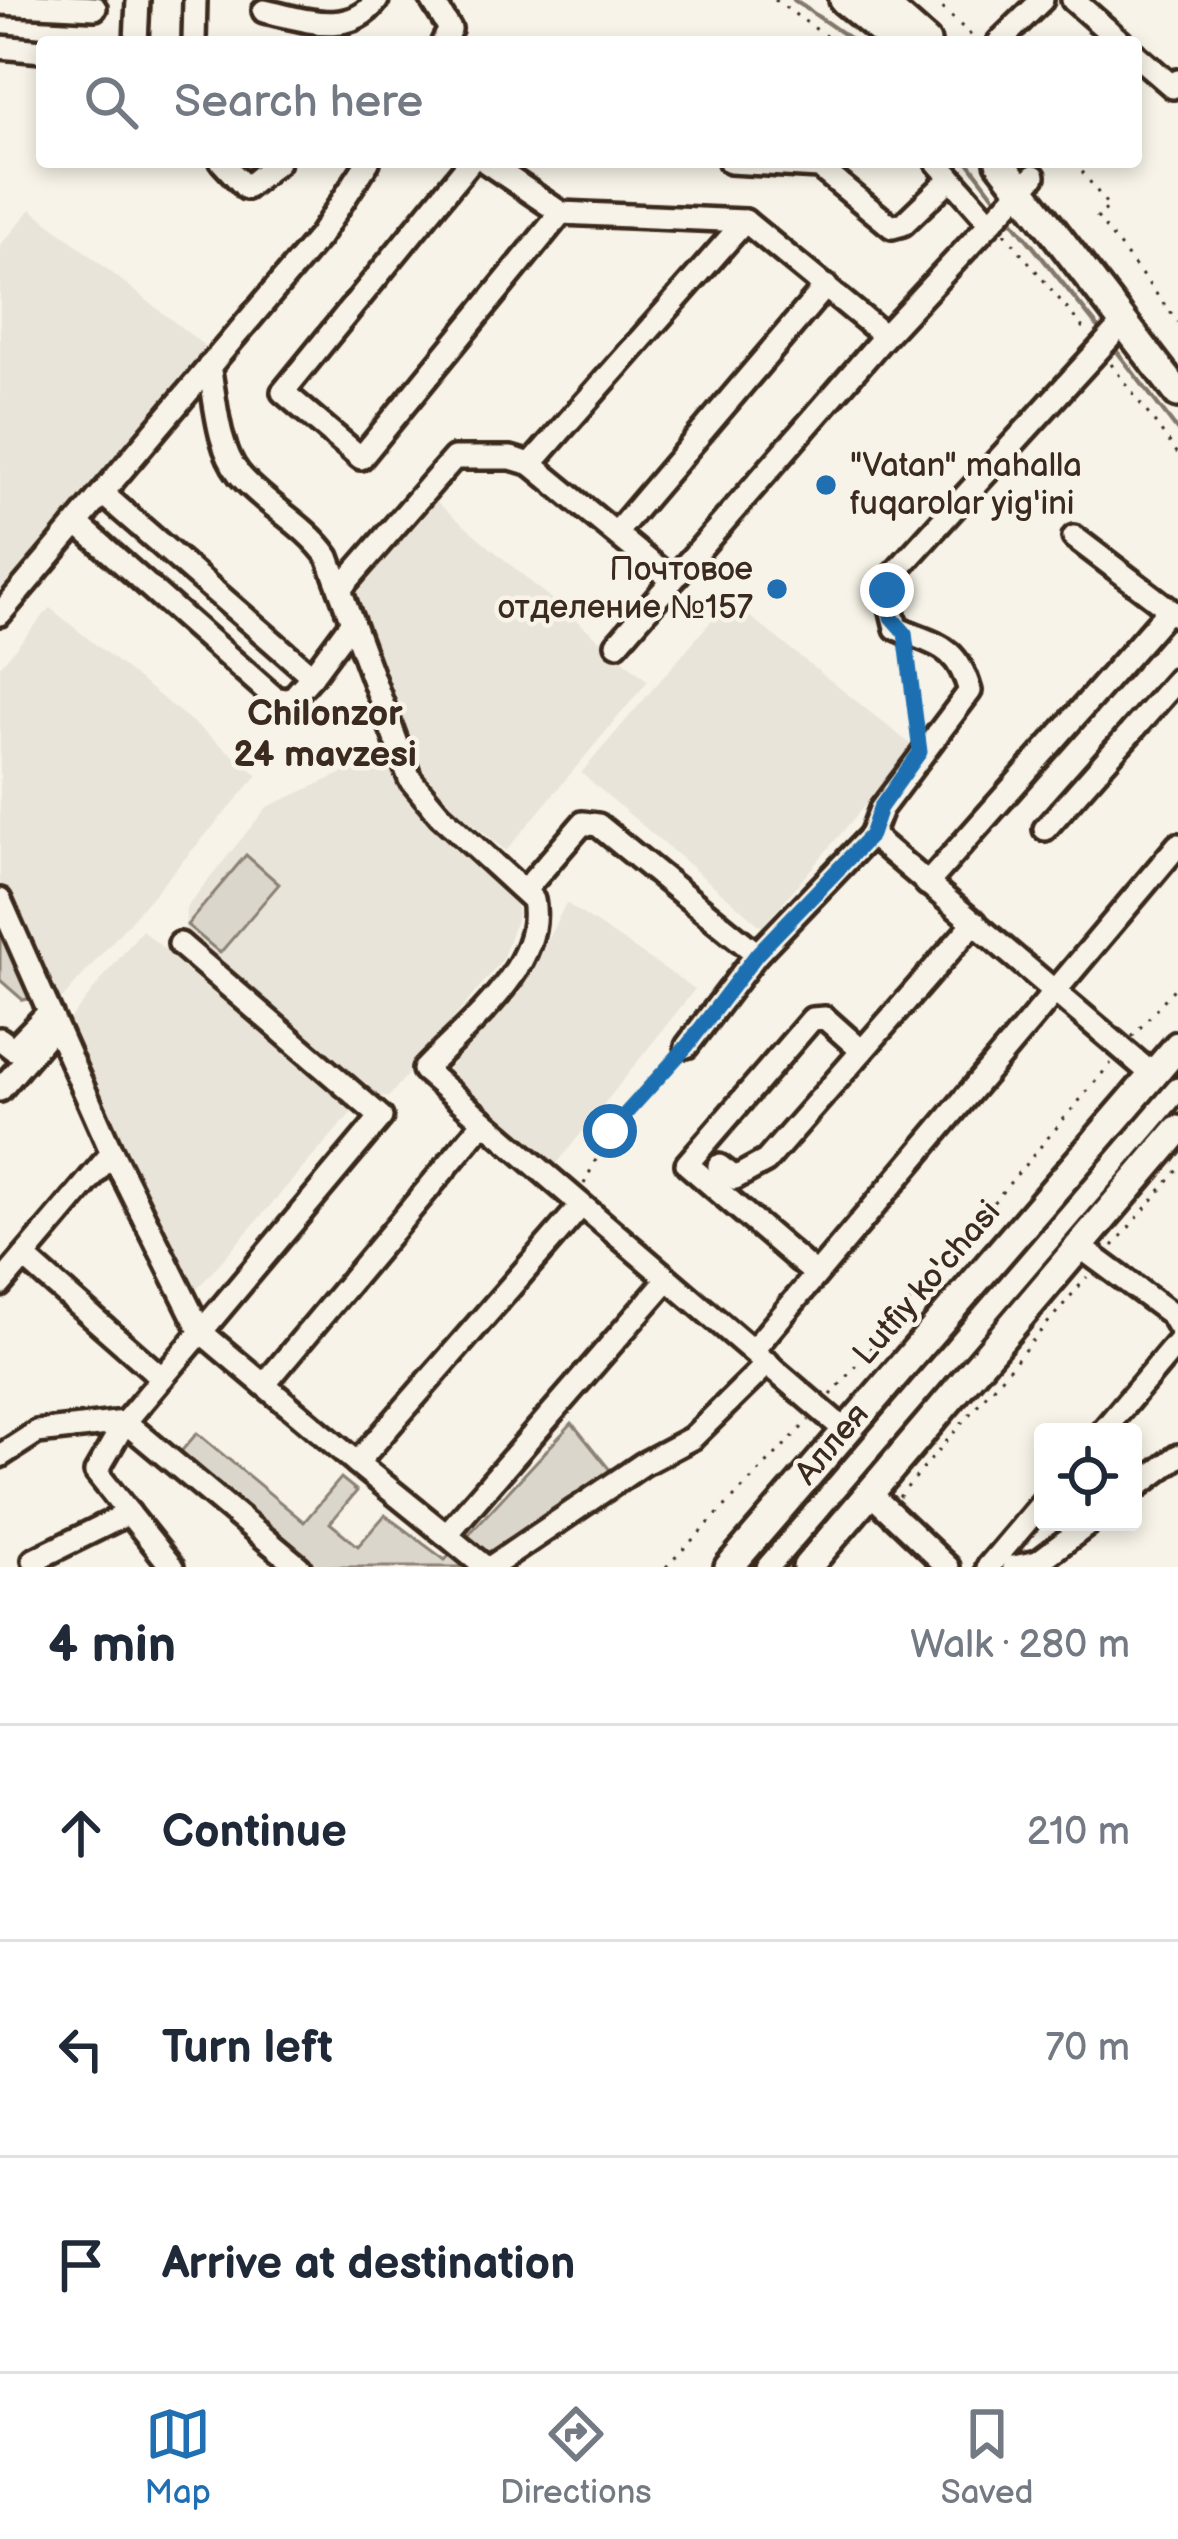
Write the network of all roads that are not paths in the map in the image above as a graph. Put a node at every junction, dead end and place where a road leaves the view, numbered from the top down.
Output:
1 (138, 0) edge
2 (195, 0) edge
3 (376, 0) edge
4 (432, 0) edge
5 (844, 0) edge
6 (878, 0) edge
7 (1042, 0) edge
8 (1073, 0) edge
9 (0, 3) edge
10 (95, 8) dead end
11 (264, 10) dead end
12 (136, 36) edge
13 (194, 36) edge
14 (452, 36) edge
15 (888, 36) edge
16 (919, 36) edge
17 (1005, 36) edge
18 (1114, 36) edge
19 (0, 47) edge
20 (36, 50) edge
21 (1142, 60) edge
22 (1178, 81) edge
23 (228, 168) edge
24 (271, 168) edge
25 (364, 168) edge
26 (465, 168) edge
27 (495, 168) edge
28 (821, 168) edge
29 (944, 170) edge
30 (1026, 175) edge
31 (561, 213) junction
32 (990, 219) junction
33 (745, 221) junction
34 (826, 286) junction
35 (1108, 335) junction
36 (885, 336) junction
37 (1178, 365) edge
38 (209, 366) junction
39 (1178, 393) edge
40 (531, 464) junction
41 (103, 494) junction
42 (78, 524) junction
43 (616, 533) junction
44 (1074, 537) dead end
45 (672, 580) junction
46 (340, 590) junction
47 (1173, 613) edge
48 (0, 614) edge
49 (352, 622) junction
50 (617, 644) dead end
51 (312, 676) junction
52 (1178, 679) edge
53 (1045, 829) dead end
54 (871, 835) junction
55 (1178, 845) edge
56 (927, 884) junction
57 (525, 890) junction
58 (0, 900) edge
59 (975, 922) junction
60 (180, 944) dead end
61 (757, 954) junction
62 (1052, 992) junction
63 (51, 1020) junction
64 (0, 1039) edge
65 (687, 1046) road end
66 (1178, 1046) edge
67 (862, 1051) junction
68 (1166, 1082) edge
69 (0, 1090) edge
70 (483, 1123) junction
71 (1178, 1130) edge
72 (112, 1153) junction
73 (719, 1166) dead end
74 (576, 1204) junction
75 (1089, 1254) junction
76 (24, 1258) junction
77 (814, 1272) junction
78 (668, 1280) junction
79 (0, 1286) edge
80 (1178, 1326) edge
81 (201, 1332) junction
82 (1178, 1342) edge
83 (760, 1356) junction
84 (163, 1378) junction
85 (264, 1385) junction
86 (125, 1422) junction
87 (1110, 1423) edge
88 (847, 1432) junction
89 (0, 1456) edge
90 (1178, 1456) edge
91 (357, 1463) junction
92 (1142, 1483) edge
93 (879, 1502) junction
94 (129, 1513) junction
95 (1034, 1513) edge
96 (1079, 1531) edge
97 (446, 1535) junction
98 (34, 1560) dead end
99 (1040, 1564) edge
100 (172, 1567) edge
101 (299, 1567) edge
102 (488, 1567) edge
103 (729, 1567) edge
104 (768, 1567) edge
105 (807, 1567) edge
106 (948, 1567) edge
107 (988, 1567) edge
108 (1014, 1567) edge

1 - 12 street
2 - 13 street
3 - 11 street
4 - 14 street
5 - 15 main road
6 - 16 main road
7 - 17 street
8 - 18 street
9 - 10 street
19 - 20 street
21 - 22 street
23 - 24 street
25 - 38 street
26 - 31 street
27 - 31 street
28 - 29 street
29 - 32 street
30 - 32 street
30 - 35 main road
30 - 37 main road
31 - 33 street
32 - 36 street
33 - 34 street
33 - 40 street
34 - 36 street
34 - 43 street
35 - 39 main road
35 - 54 street
36 - 45 street
38 - 41 street
38 - 46 street
40 - 43 street
40 - 46 street
41 - 42 street
41 - 51 street
42 - 48 street
42 - 51 street
43 - 45 street
44 - 47 street
45 - 50 street
46 - 49 street
47 - 56 street
49 - 51 street
49 - 57 street
52 - 53 street
54 - 56 street
54 - 61 street
55 - 62 street
56 - 59 street
57 - 61 street
57 - 70 street
58 - 63 street
59 - 62 street
59 - 67 street
60 - 81 street
61 - 65 street
62 - 68 street
62 - 77 street
63 - 64 street
63 - 69 street
63 - 72 street
66 - 68 main road, Lutfiy ko'chasi
67 - 73 street
67 - 77 street
68 - 88 main road, Lutfiy ko'chasi
68 - 104 street, Аллея
70 - 74 street
70 - 85 street
71 - 75 main road
72 - 76 street
72 - 81 street
74 - 78 street
74 - 91 street
75 - 80 street
75 - 93 main road
76 - 79 street
76 - 84 street
77 - 83 street
78 - 83 street
78 - 97 street
81 - 84 street
81 - 85 street
82 - 87 street
83 - 88 street
83 - 102 street
84 - 86 street
85 - 91 street
86 - 89 street
86 - 94 street
86 - 101 street
88 - 103 main road, Lutfiy ko'chasi
90 - 92 street
91 - 97 street
93 - 105 main road
93 - 106 street
94 - 98 street
94 - 100 street
95 - 107 street
96 - 99 street
97 - 102 street
99 - 108 street

